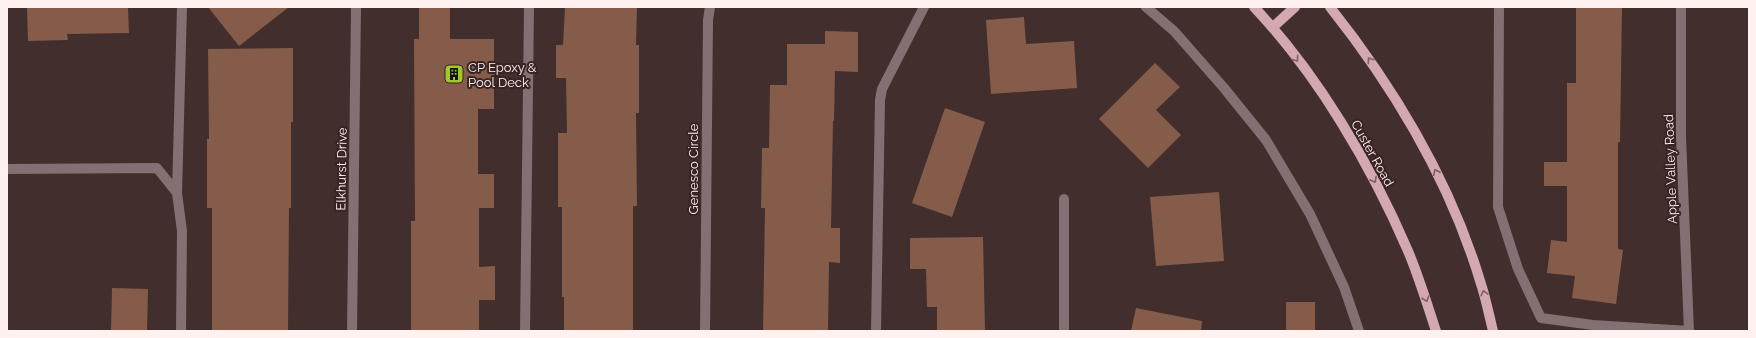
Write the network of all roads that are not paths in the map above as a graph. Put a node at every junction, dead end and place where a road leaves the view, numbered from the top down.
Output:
1 (182, 7) edge
2 (356, 7) edge
3 (529, 7) edge
4 (710, 7) edge
5 (924, 7) edge
6 (1146, 7) edge
7 (1254, 7) edge
8 (1295, 7) edge
9 (1330, 7) edge
10 (1499, 7) edge
11 (1681, 7) edge
12 (1273, 27) junction
13 (7, 169) edge
14 (177, 193) junction
15 (1064, 199) dead end
16 (181, 331) edge
17 (352, 331) edge
18 (525, 331) edge
19 (705, 331) edge
20 (876, 331) edge
21 (1064, 331) edge
22 (1358, 331) edge
23 (1436, 331) edge
24 (1493, 331) edge
25 (1689, 331) edge

1 - 14 street
2 - 17 street, Elkhurst Drive
3 - 18 street
4 - 19 street, Genesco Circle
5 - 20 street
6 - 22 street
7 - 12 main road, Custer Road
8 - 12 main road
24 -> 9 main road
10 - 25 street
11 - 25 street, Apple Valley Road
12 -> 23 main road, Custer Road
13 - 14 street
14 - 16 street
15 - 21 street

